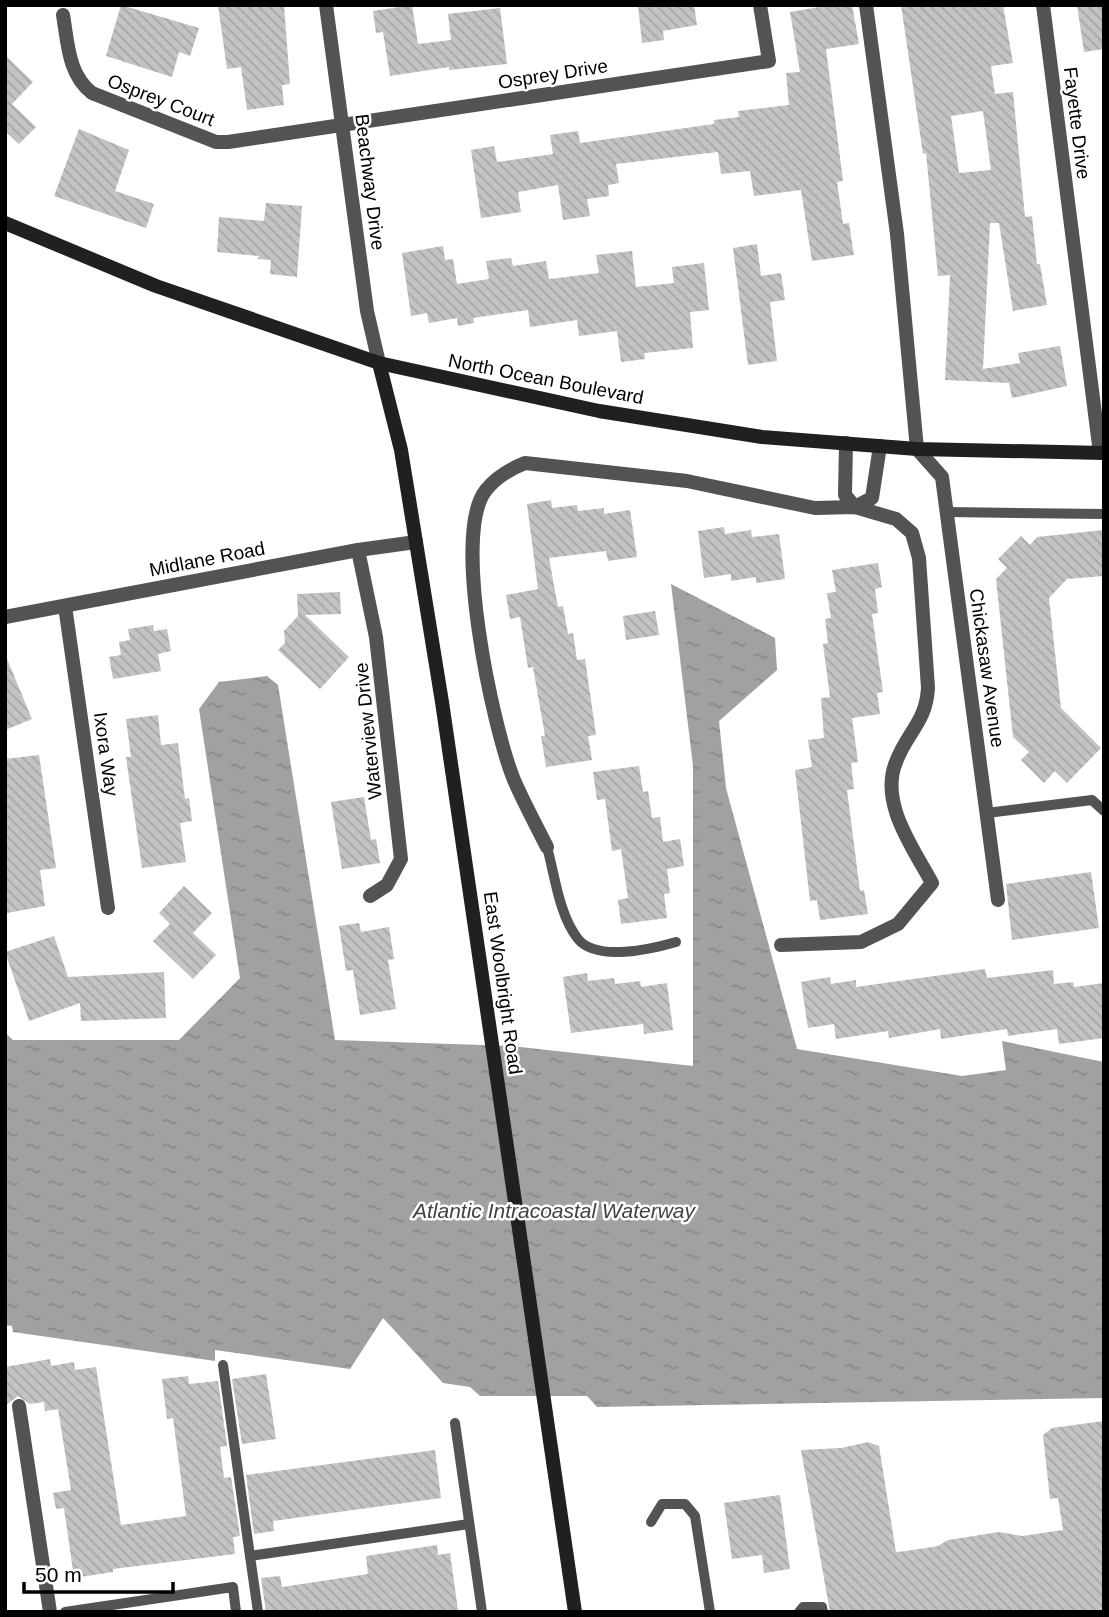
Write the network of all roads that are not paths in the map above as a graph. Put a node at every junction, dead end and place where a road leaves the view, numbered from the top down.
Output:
1 (326, 5) edge
2 (760, 5) edge
3 (866, 5) edge
4 (1043, 5) edge
5 (63, 15) dead end
6 (343, 126) junction
7 (5, 223) edge
8 (379, 363) junction
9 (846, 443) junction
10 (880, 446) junction
11 (917, 449) junction
12 (1102, 453) edge
13 (855, 507) junction
14 (947, 512) junction
15 (1104, 514) edge
16 (416, 542) junction
17 (358, 550) junction
18 (65, 606) junction
19 (5, 617) edge
20 (1104, 811) edge
21 (987, 813) junction
22 (547, 847) joint
23 (370, 896) dead end
24 (998, 901) dead end
25 (108, 908) dead end
26 (676, 942) dead end
27 (781, 945) dead end
28 (223, 1365) dead end
29 (19, 1406) dead end
30 (455, 1423) dead end
31 (651, 1522) dead end
32 (469, 1524) junction
33 (250, 1556) junction
34 (50, 1612) edge
35 (65, 1612) edge
36 (236, 1612) edge
37 (258, 1612) edge
38 (482, 1612) edge
39 (575, 1612) edge
40 (710, 1612) edge
41 (799, 1612) edge
42 (823, 1612) edge

1 - 6 street, Beachway Drive
2 - 6 street, Osprey Drive
3 - 11 street
4 - 12 street, Fayette Drive
5 - 6 street, Osprey Court
6 - 8 street, Beachway Drive
7 - 8 main road, North Ocean Boulevard
8 - 9 main road, North Ocean Boulevard
8 - 16 main road, East Woolbright Road
9 - 10 main road, North Ocean Boulevard
9 - 13 street
10 - 11 main road, North Ocean Boulevard
10 - 13 street
11 - 12 main road, North Ocean Boulevard
11 - 14 street, Chickasaw Avenue
13 - 22 street
13 - 27 street
14 - 15 lane
14 - 21 street, Chickasaw Avenue
16 - 17 street, Midlane Road
16 - 39 main road, East Woolbright Road
17 - 18 street, Midlane Road
17 - 23 street, Waterview Drive
18 - 19 street, Midlane Road
18 - 25 street, Ixora Way
20 - 21 lane
21 - 24 street, Chickasaw Avenue
22 - 26 lane
28 - 33 lane
29 - 34 street
30 - 32 lane
31 - 40 lane
32 - 33 lane
32 - 38 lane
33 - 37 lane
35 - 36 lane
41 - 42 lane

